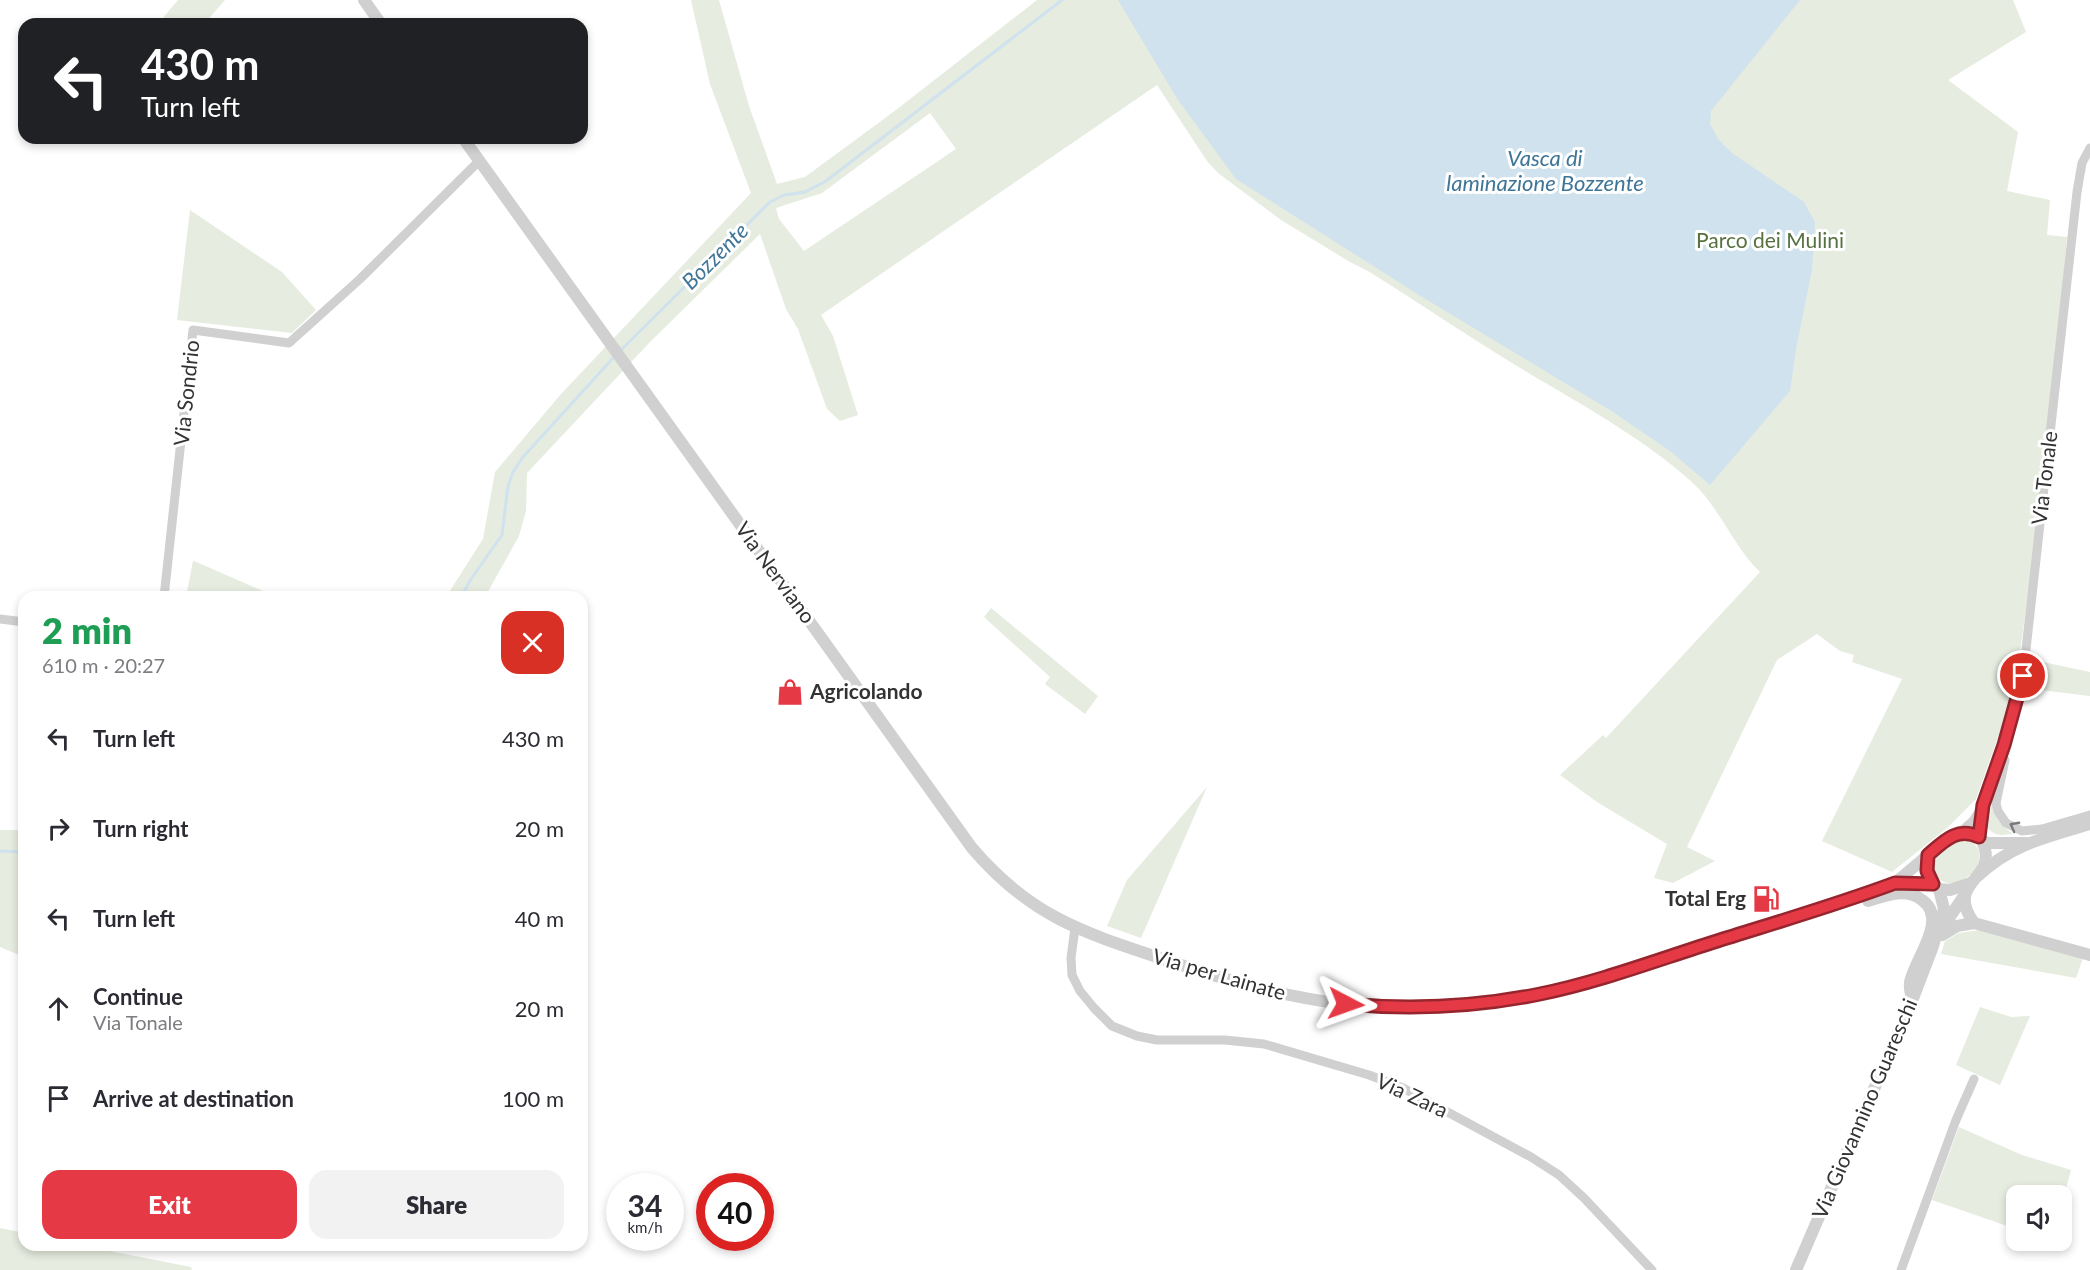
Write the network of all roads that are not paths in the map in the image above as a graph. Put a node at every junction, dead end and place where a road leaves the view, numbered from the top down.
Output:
1 (366, 3) edge
2 (377, 18) edge
3 (467, 144) edge
4 (2090, 148) edge
5 (479, 161) junction
6 (165, 591) edge
7 (0, 619) edge
8 (18, 621) edge
9 (2004, 745) junction
10 (1983, 805) junction
11 (2090, 815) edge
12 (2090, 824) edge
13 (1959, 834) junction
14 (1981, 839) junction
15 (2027, 843) junction
16 (1928, 855) junction
17 (1974, 880) junction
18 (1895, 883) junction
19 (1936, 886) junction
20 (1964, 896) junction
21 (1947, 912) junction
22 (1786, 919) junction
23 (1969, 923) junction
24 (1075, 928) junction
25 (1942, 935) junction
26 (1933, 946) junction
27 (1137, 950) joint
28 (2090, 955) edge
29 (1912, 1001) junction
30 (1974, 1079) dead end
31 (1652, 1270) edge
32 (1796, 1270) edge
33 (1901, 1270) edge

1 - 2 street
3 - 5 street, Via Nerviano
4 - 9 street, Via Tonale
5 - 6 street, Via Sondrio
5 - 24 street, Via Nerviano
7 - 8 street
9 - 10 street, Via Tonale
11 -> 9 street
10 - 13 street
10 - 14 street
12 - 15 street
13 - 14 street
13 - 16 street
14 - 15 street
14 - 17 street
15 - 17 street
16 - 18 street, Via per Lainate
16 - 19 street
17 - 19 street
17 - 20 street
18 - 19 street, Via per Lainate
18 - 22 street, Via per Lainate
19 - 21 street
20 - 21 street
20 - 23 street
21 - 23 street
21 - 25 street
21 - 26 street
22 - 27 street, Via per Lainate
22 - 29 street
23 - 25 street
23 - 28 street
24 - 27 street, Via Nerviano
24 - 31 street, Via Zara
25 - 26 street
26 - 29 street, Via Giovannino Guareschi
29 - 32 street, Via Giovannino Guareschi
30 - 33 street

